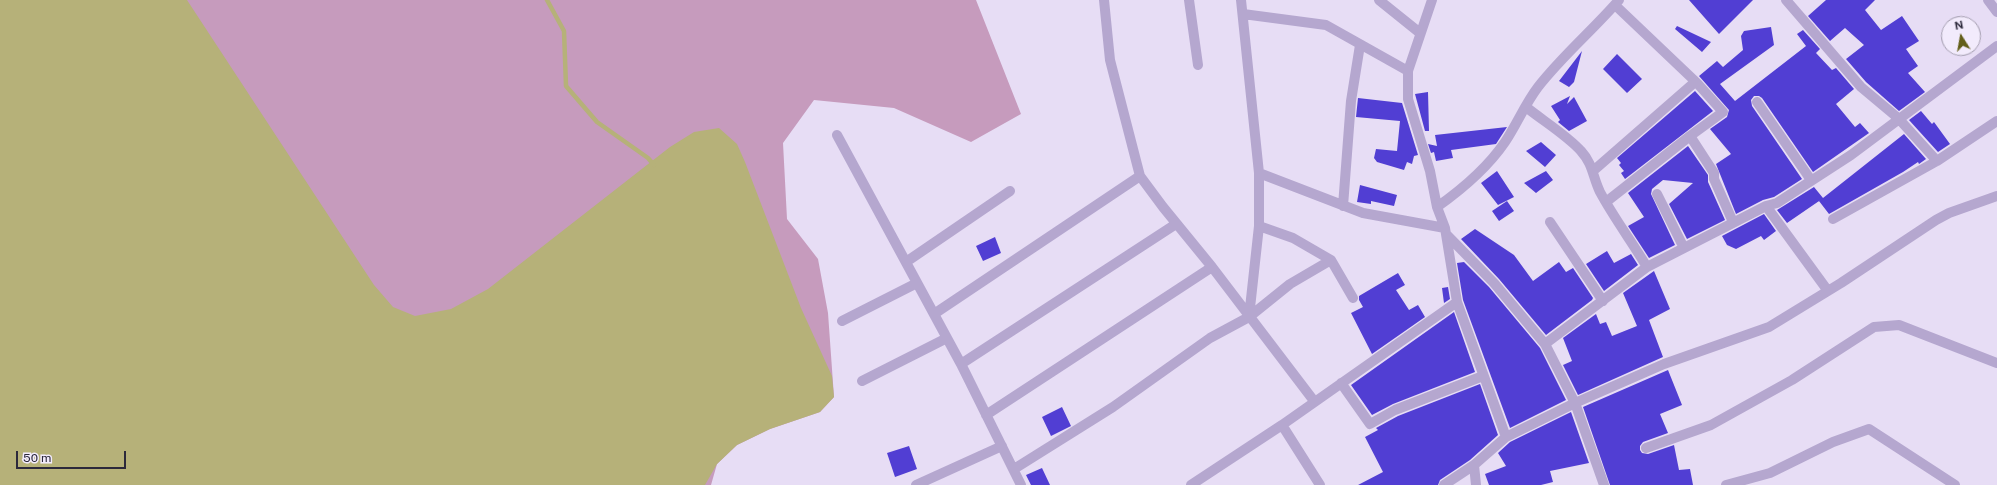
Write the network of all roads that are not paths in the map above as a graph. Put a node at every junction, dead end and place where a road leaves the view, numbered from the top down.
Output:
1 (1104, 0) edge
2 (1189, 0) edge
3 (1241, 0) edge
4 (1379, 0) edge
5 (1432, 0) edge
6 (1786, 0) edge
7 (1988, 0) edge
8 (1617, 3) edge
9 (1997, 12) edge
10 (1243, 14) junction
11 (1420, 33) junction
12 (1360, 45) junction
13 (1997, 46) edge
14 (1198, 65) dead end
15 (1408, 71) junction
16 (1695, 82) junction
17 (1757, 102) dead end
18 (1526, 107) junction
19 (1898, 118) junction
20 (1997, 121) edge
21 (837, 135) dead end
22 (1690, 136) junction
23 (1937, 161) junction
24 (1593, 171) junction
25 (1259, 173) junction
26 (1140, 176) junction
27 (1811, 180) junction
28 (1010, 191) dead end
29 (1657, 194) dead end
30 (1997, 196) edge
31 (1606, 202) junction
32 (1343, 206) junction
33 (1766, 206) junction
34 (1437, 207) junction
35 (1833, 219) dead end
36 (1550, 222) dead end
37 (1733, 222) junction
38 (1176, 224) junction
39 (1259, 226) junction
40 (1445, 231) junction
41 (1684, 248) junction
42 (1331, 260) junction
43 (906, 262) junction
44 (1212, 267) junction
45 (1647, 267) junction
46 (917, 283) junction
47 (1828, 291) junction
48 (1353, 298) dead end
49 (1603, 300) junction
50 (1457, 302) junction
51 (934, 314) junction
52 (1249, 317) junction
53 (842, 321) dead end
54 (947, 338) junction
55 (1545, 344) junction
56 (1997, 363) edge
57 (961, 364) junction
58 (1483, 376) junction
59 (862, 381) dead end
60 (1341, 383) junction
61 (1314, 401) junction
62 (1575, 403) junction
63 (986, 415) junction
64 (1282, 424) junction
65 (1506, 437) junction
66 (1002, 446) junction
67 (1646, 448) dead end
68 (1474, 465) junction
69 (1014, 469) junction
70 (916, 485) edge
71 (1021, 485) edge
72 (1191, 485) edge
73 (1320, 485) edge
74 (1444, 485) edge
75 (1476, 485) edge
76 (1604, 485) edge
77 (1726, 485) edge
78 (1955, 485) edge

1 - 26 street
2 - 14 street
3 - 10 street
4 - 11 street
5 - 11 street
6 - 19 street
7 - 9 street
8 - 16 street
8 - 18 street
10 - 12 street
10 - 25 street
11 - 15 street
12 - 15 street
12 - 32 street
13 - 19 street
15 - 34 street
16 - 22 street
16 - 24 street
17 - 27 street
18 - 24 street
18 - 34 street
19 - 23 street
19 - 27 street
20 - 23 street
21 - 43 street
22 - 31 street
22 - 37 street
23 - 35 street
24 - 31 street
25 - 32 street
25 - 39 street
26 - 38 street
26 - 51 street
27 - 33 street
28 - 43 street
29 - 41 street
30 - 47 street
31 - 45 street
32 - 40 street
33 - 37 street
33 - 47 street
34 - 40 street
36 - 49 street
37 - 41 street
38 - 44 street
38 - 57 street
39 - 42 street
39 - 52 street
40 - 50 street
40 - 55 street
41 - 45 street
42 - 48 street
42 - 52 street
43 - 46 street
44 - 52 street
44 - 63 street
45 - 49 street
46 - 51 street
46 - 53 street
47 - 62 street
49 - 55 street
50 - 58 street
50 - 60 street
51 - 54 street
52 - 61 street
52 - 69 street
54 - 57 street
54 - 59 street
55 - 62 street
56 - 67 street
57 - 63 street
58 - 60 street
58 - 65 street
60 - 61 street
61 - 64 street
62 - 65 street
62 - 76 street
63 - 66 street
64 - 72 street
64 - 73 street
65 - 68 street
66 - 69 street
66 - 70 street
68 - 74 street
68 - 75 street
69 - 71 street
77 - 78 street

